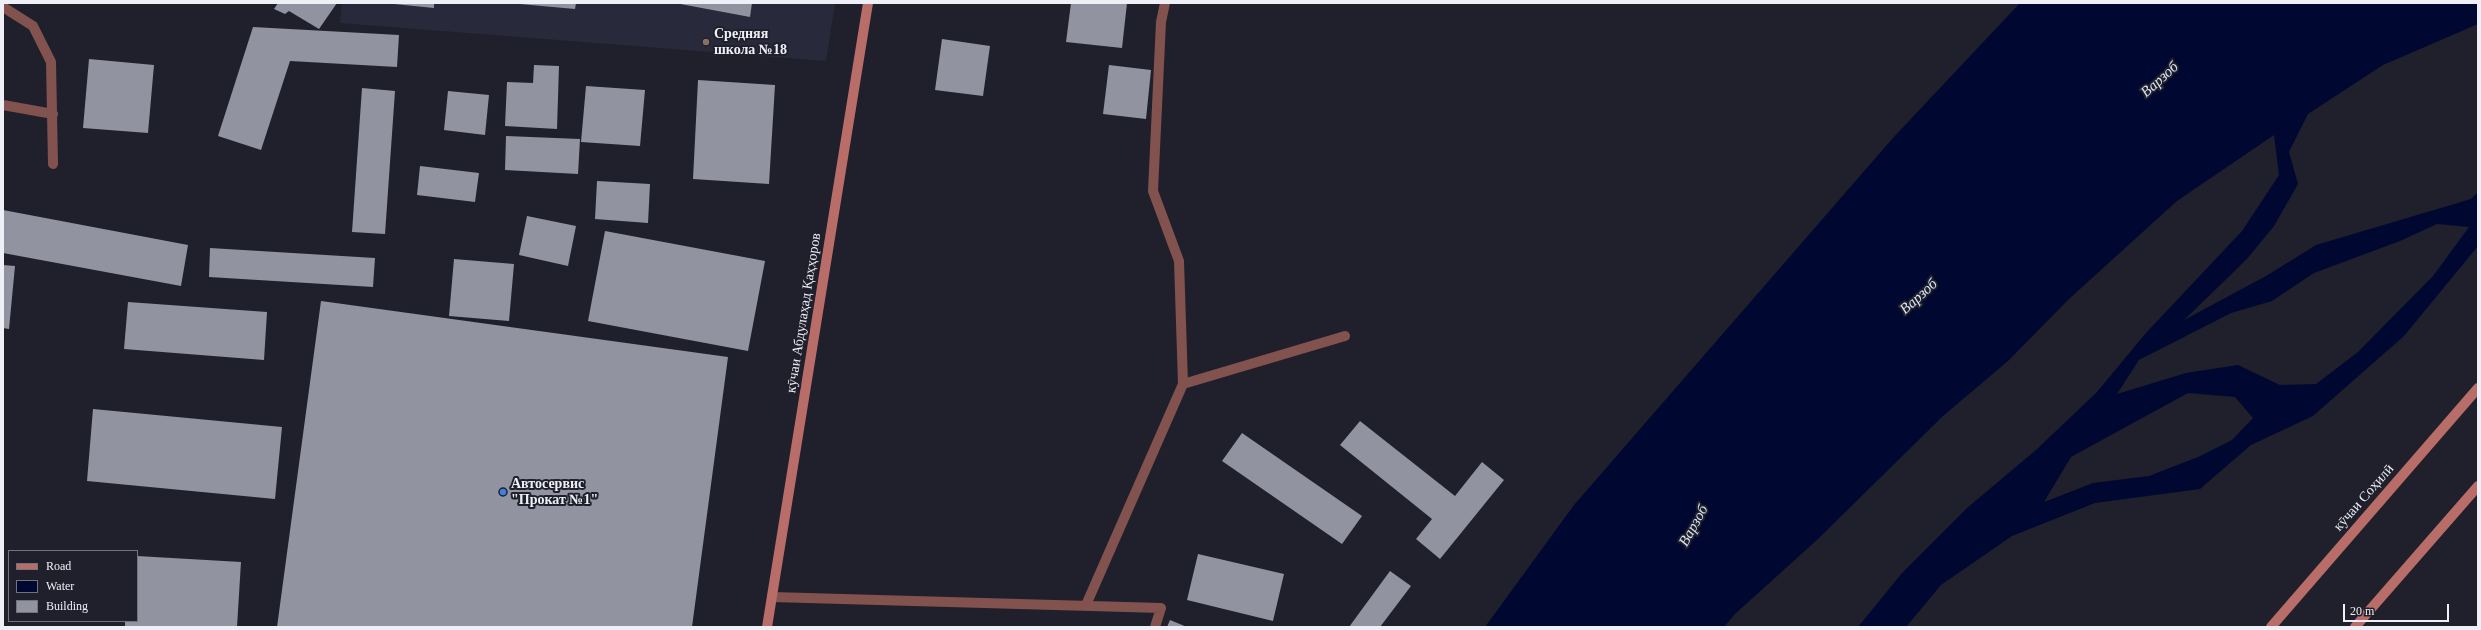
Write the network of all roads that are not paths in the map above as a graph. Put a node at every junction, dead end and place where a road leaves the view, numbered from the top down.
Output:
1 (868, 3) edge
2 (1165, 3) edge
3 (3, 7) edge
4 (3, 105) edge
5 (53, 114) junction
6 (53, 164) dead end
7 (1345, 336) dead end
8 (1183, 384) junction
9 (2478, 388) edge
10 (2478, 486) edge
11 (772, 598) junction
12 (1086, 606) junction
13 (768, 627) edge
14 (1154, 627) edge
15 (2271, 627) edge
16 (2355, 627) edge

1 - 11 main road, кӯчаи Абдулаҳад Қаҳҳоров
2 - 8 street
3 - 5 street
4 - 5 street
5 - 6 street
7 - 8 street
8 - 12 street
9 - 15 main road, кӯчаи Соҳилӣ
10 - 16 main road
11 - 12 street
11 - 13 main road, кӯчаи Абдулаҳад Қаҳҳоров
12 - 14 street

